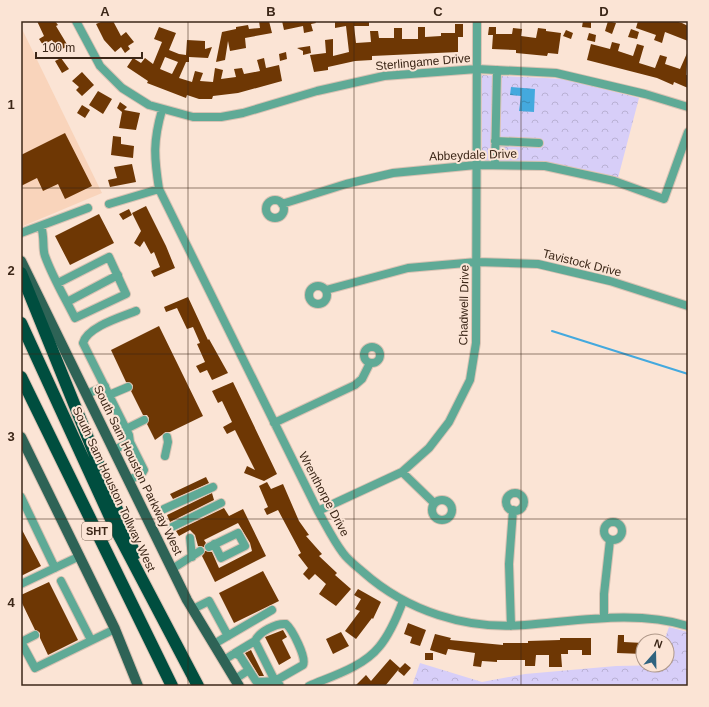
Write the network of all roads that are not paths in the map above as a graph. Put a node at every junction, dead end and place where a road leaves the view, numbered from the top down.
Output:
1 (76, 21) edge
2 (477, 21) edge
3 (477, 69) junction
4 (497, 70) junction
5 (688, 107) edge
6 (162, 110) junction
7 (688, 132) edge
8 (495, 141) junction
9 (538, 143) dead end
10 (476, 165) junction
11 (495, 165) junction
12 (159, 189) junction
13 (109, 204) dead end
14 (282, 204) dead end
15 (88, 208) dead end
16 (40, 226) junction
17 (21, 233) edge
18 (21, 261) edge
19 (477, 262) junction
20 (21, 273) edge
21 (118, 276) junction
22 (58, 283) junction
23 (326, 290) dead end
24 (67, 302) junction
25 (688, 306) edge
26 (136, 311) dead end
27 (21, 323) edge
28 (370, 363) dead end
29 (21, 377) edge
30 (104, 386) junction
31 (128, 387) dead end
32 (21, 391) edge
33 (87, 394) junction
34 (109, 395) junction
35 (144, 420) dead end
36 (274, 423) junction
37 (126, 429) junction
38 (21, 437) edge
39 (166, 437) dead end
40 (130, 442) junction
41 (114, 450) junction
42 (165, 456) dead end
43 (60, 458) junction
44 (402, 472) junction
45 (128, 480) junction
46 (213, 487) dead end
47 (21, 497) edge
48 (221, 503) dead end
49 (434, 504) dead end
50 (164, 509) dead end
51 (513, 510) dead end
52 (318, 512) junction
53 (172, 527) dead end
54 (190, 538) dead end
55 (610, 540) dead end
56 (200, 551) dead end
57 (80, 556) junction
58 (192, 557) junction
59 (55, 568) junction
60 (172, 569) junction
61 (61, 581) dead end
62 (21, 584) edge
63 (404, 601) junction
64 (156, 607) junction
65 (193, 609) junction
66 (272, 610) dead end
67 (604, 618) junction
68 (511, 626) junction
69 (688, 626) edge
70 (115, 628) junction
71 (35, 635) dead end
72 (228, 636) junction
73 (91, 640) junction
74 (255, 641) junction
75 (21, 642) edge
76 (214, 644) junction
77 (236, 653) junction
78 (224, 660) junction
79 (249, 670) junction
80 (237, 682) edge
81 (277, 684) edge
82 (138, 686) edge
83 (172, 686) edge
84 (198, 686) edge
85 (309, 686) edge

1 - 6 street, Sterlingame Drive
2 - 3 street, Chadwell Drive
3 - 4 street, Sterlingame Drive
3 - 6 street, Sterlingame Drive
3 - 10 street, Chadwell Drive
4 - 5 street, Sterlingame Drive
4 - 8 street
6 - 12 street, Wrenthorpe Drive
7 - 11 street, Abbeydale Drive
8 - 9 street
8 - 11 street
10 - 11 street, Abbeydale Drive
10 - 14 street, Abbeydale Drive
10 - 19 street, Chadwell Drive
12 - 13 street
12 - 36 street, Wrenthorpe Drive
15 - 16 street
16 - 17 street
16 - 22 street
18 - 33 main road, South Sam Houston Parkway West
19 - 23 street, Tavistock Drive
19 - 25 street, Tavistock Drive
19 - 44 street, Chadwell Drive
20 - 64 highway
21 - 22 street
21 - 24 street
21 - 24 street
22 - 24 street
26 - 30 street
27 - 64 highway, South Sam Houston Tollway West / SHT
28 - 36 street
29 - 43 highway, SHT
30 - 33 street
30 - 34 street
31 - 34 street
32 - 43 highway
33 - 41 main road, South Sam Houston Parkway West
34 - 37 street
35 - 37 street
36 - 52 street, Wrenthorpe Drive
37 - 40 street
38 - 57 main road
39 - 42 street
40 - 41 street
40 - 45 street
41 - 45 main road, South Sam Houston Parkway West
43 - 83 highway, SHT
44 - 49 street
44 - 52 street, Chadwell Drive
45 - 60 main road, South Sam Houston Parkway West
46 - 50 street
47 - 59 street
48 - 53 street
51 - 68 street
52 - 63 street, Wrenthorpe Drive
54 - 58 street
55 - 67 street
56 - 58 street
57 - 59 street
57 - 70 main road
58 - 60 street
59 - 62 street
60 - 65 main road, South Sam Houston Parkway West
61 - 73 street
63 - 68 street, Wrenthorpe Drive
63 - 85 street
64 - 84 highway, South Sam Houston Tollway West / SHT
65 - 72 street
65 - 76 main road, South Sam Houston Parkway West
66 - 72 street
67 - 68 street, Wrenthorpe Drive
67 - 69 street, Wrenthorpe Drive
70 - 73 street
70 - 82 main road
71 - 75 street
72 - 76 street
73 - 75 street
74 - 77 street
74 - 81 street
74 - 81 street
76 - 78 main road, South Sam Houston Parkway West
77 - 78 street
77 - 79 street
78 - 80 main road, South Sam Houston Parkway West
79 - 80 street
79 - 81 street

